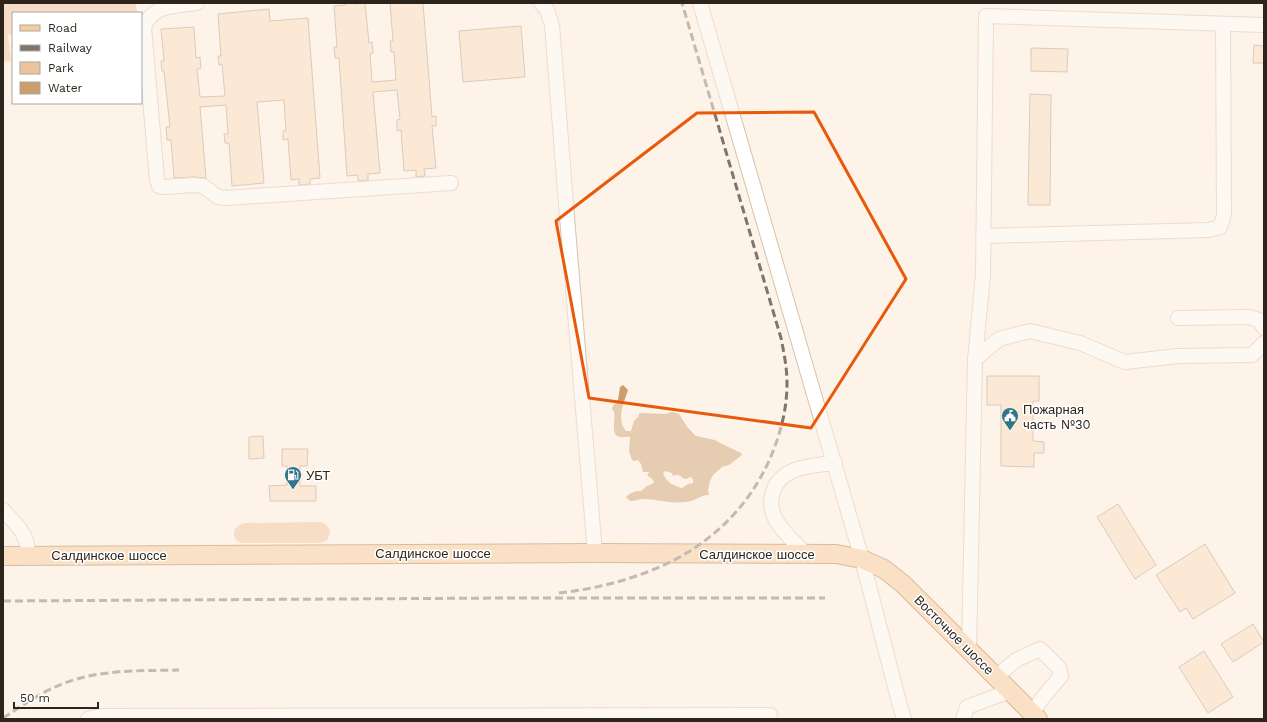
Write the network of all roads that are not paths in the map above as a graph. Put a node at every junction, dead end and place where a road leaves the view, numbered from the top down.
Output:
1 (197, 3) edge
2 (542, 3) edge
3 (700, 3) edge
4 (1224, 24) junction
5 (1264, 25) edge
6 (451, 183) dead end
7 (983, 236) junction
8 (1178, 318) dead end
9 (1264, 328) edge
10 (1264, 343) edge
11 (975, 359) junction
12 (835, 464) junction
13 (3, 510) edge
14 (595, 553) junction
15 (806, 554) junction
16 (3, 556) edge
17 (29, 556) junction
18 (862, 559) junction
19 (969, 650) junction
20 (996, 677) junction
21 (1010, 692) junction
22 (770, 715) dead end
23 (1035, 716) edge
24 (88, 719) edge
25 (904, 719) edge
26 (963, 719) edge

1 - 6 street
2 - 14 street
3 - 12 street
4 - 5 street
4 - 7 street
4 - 7 street
7 - 11 street
8 - 9 street
10 - 11 street
11 - 19 street
12 - 15 street
12 - 18 street
13 - 17 street
14 - 15 main road, Салдинское шоссе
14 - 17 main road, Салдинское шоссе
15 - 18 main road, Салдинское шоссе
16 - 17 main road, Салдинское шоссе
18 - 19 main road, Восточное шоссе
18 - 25 street
19 - 20 main road, Восточное шоссе
20 - 21 main road, Восточное шоссе
20 - 23 street
21 - 23 main road, Восточное шоссе
21 - 26 street
22 - 24 street

